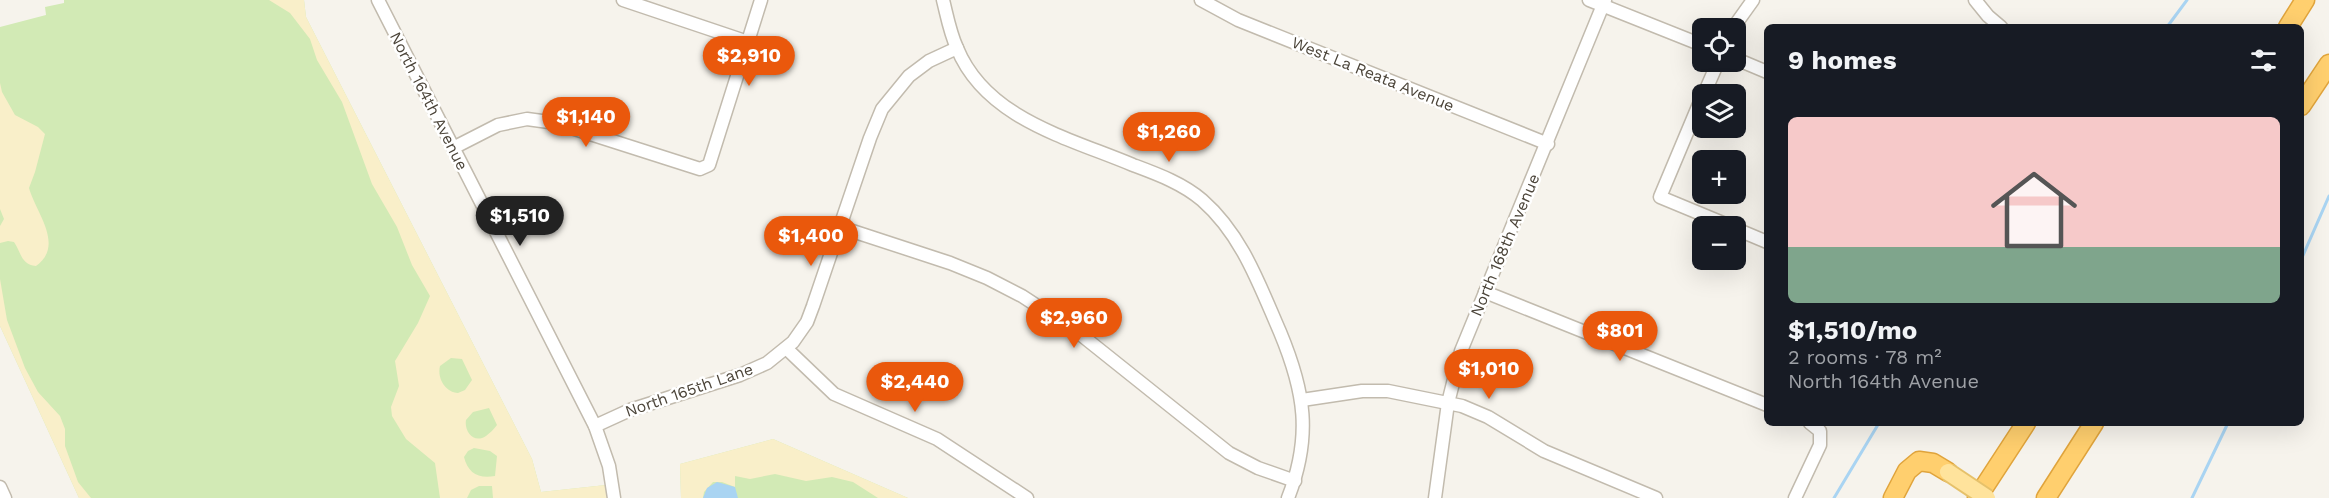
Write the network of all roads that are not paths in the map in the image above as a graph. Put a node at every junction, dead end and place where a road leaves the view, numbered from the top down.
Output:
1 (378, 0) edge
2 (624, 0) edge
3 (760, 0) edge
4 (943, 0) edge
5 (1201, 0) edge
6 (1589, 0) edge
7 (1753, 0) edge
8 (1976, 0) edge
9 (2305, 0) edge
10 (1604, 3) edge
11 (1740, 18) edge
12 (1997, 24) edge
13 (2290, 24) edge
14 (1692, 41) edge
15 (748, 42) junction
16 (957, 48) junction
17 (1746, 63) edge
18 (2329, 64) edge
19 (1764, 71) edge
20 (2304, 102) edge
21 (1692, 122) edge
22 (1548, 144) junction
23 (453, 148) junction
24 (1706, 216) edge
25 (840, 226) junction
26 (1746, 233) edge
27 (1764, 241) edge
28 (1485, 292) junction
29 (787, 349) junction
30 (1302, 400) junction
31 (1448, 403) junction
32 (1764, 404) edge
33 (595, 426) junction
34 (2024, 426) edge
35 (2092, 426) edge
36 (1815, 427) edge
37 (1948, 472) joint
38 (1295, 481) junction
39 (0, 487) edge
40 (5, 498) edge
41 (614, 498) edge
42 (1027, 498) edge
43 (1288, 498) edge
44 (1435, 498) edge
45 (1656, 498) edge
46 (1795, 498) edge
47 (1893, 498) edge
48 (1977, 498) edge
49 (1987, 498) edge
50 (2046, 498) edge

1 - 23 street, North 164th Avenue
2 - 15 street
3 - 15 street
4 - 16 street
5 - 22 street, West La Reata Avenue
6 - 10 street
7 - 11 street
8 - 12 street
9 - 13 highway
10 - 14 street
10 - 22 street, North 168th Avenue
15 - 23 street
16 - 25 street, North 165th Lane
16 - 30 street
17 - 19 street
18 - 20 highway
21 - 24 street
22 - 28 street, North 168th Avenue
23 - 33 street, North 164th Avenue
25 - 29 street, North 165th Lane
25 - 38 street
26 - 27 street
28 - 31 street, North 168th Avenue
28 - 32 street
29 - 33 street, North 165th Lane
29 - 42 street
30 - 31 street
30 - 38 street
31 - 44 street, North 168th Avenue
31 - 45 street
33 - 41 street
34 - 48 highway
35 - 50 highway
36 - 46 street
37 - 47 highway
37 - 49 main road, bridge
38 - 43 street
39 - 40 street

